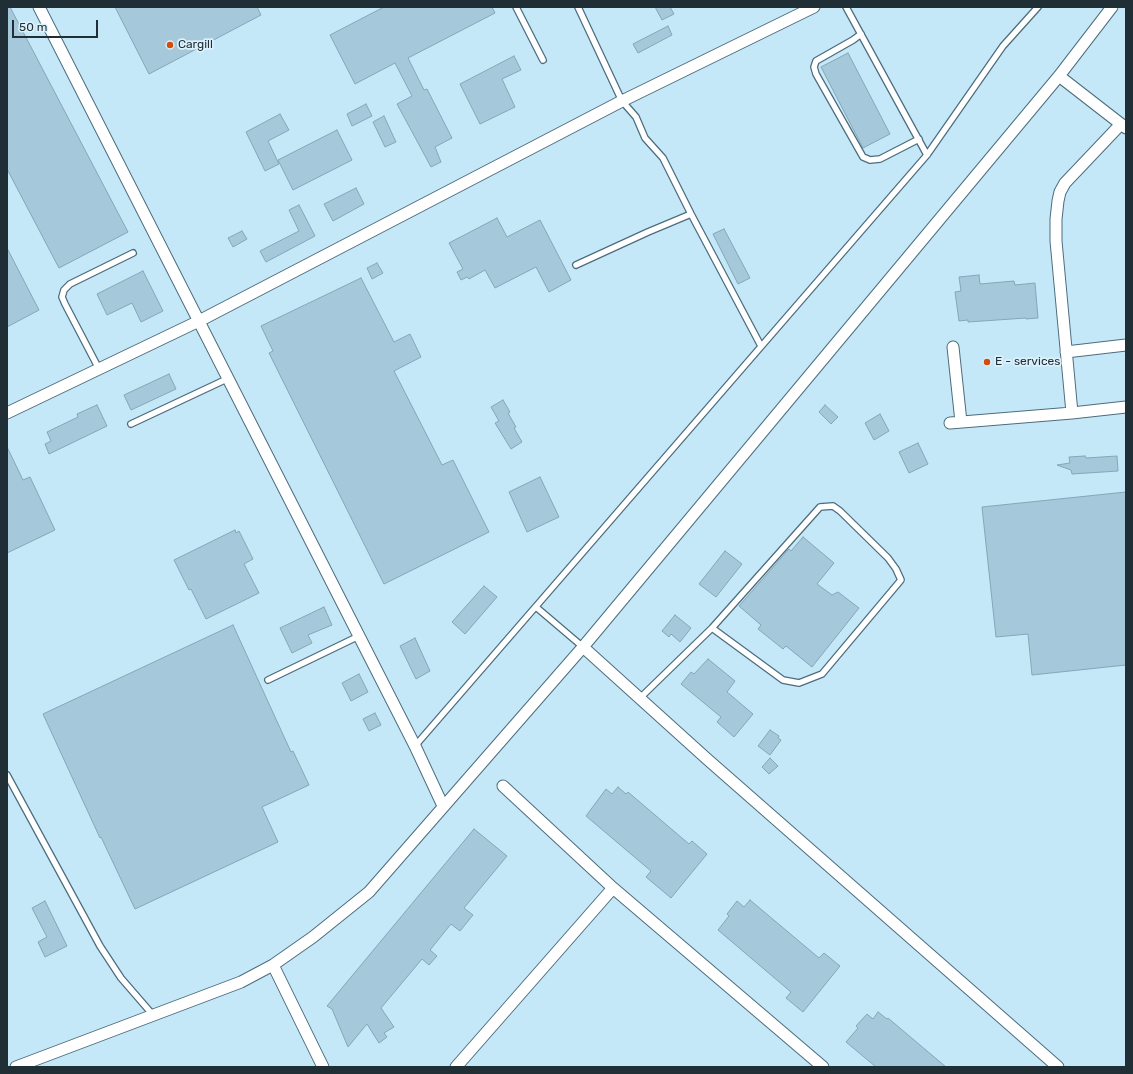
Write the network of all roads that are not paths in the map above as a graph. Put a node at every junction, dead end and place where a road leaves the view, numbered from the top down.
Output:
1 (39, 7) edge
2 (516, 7) edge
3 (578, 7) edge
4 (814, 7) edge
5 (846, 7) edge
6 (1038, 7) edge
7 (1112, 7) edge
8 (860, 34) junction
9 (543, 60) dead end
10 (1059, 76) junction
11 (622, 101) junction
12 (1124, 126) edge
13 (918, 139) junction
14 (927, 155) junction
15 (690, 214) junction
16 (133, 253) dead end
17 (576, 265) dead end
18 (199, 321) junction
19 (761, 346) junction
20 (1126, 346) edge
21 (953, 347) dead end
22 (1066, 352) junction
23 (99, 369) junction
24 (229, 378) junction
25 (1126, 407) edge
26 (7, 413) edge
27 (1072, 413) junction
28 (131, 424) dead end
29 (536, 607) junction
30 (712, 628) junction
31 (359, 636) junction
32 (583, 647) junction
33 (268, 680) dead end
34 (640, 698) junction
35 (415, 746) junction
36 (7, 775) edge
37 (503, 786) dead end
38 (443, 806) junction
39 (614, 888) junction
40 (272, 965) junction
41 (153, 1015) junction
42 (16, 1067) edge
43 (323, 1067) edge
44 (456, 1067) edge
45 (823, 1067) edge
46 (1058, 1067) edge

1 - 18 street
2 - 9 lane
3 - 11 lane
4 - 11 street
5 - 8 lane
6 - 14 lane
7 - 10 street
8 - 13 lane
8 - 13 lane
10 - 12 street
10 - 32 street
11 - 15 lane
11 - 18 street
12 - 22 street
13 - 14 lane
14 - 19 lane
15 - 17 lane
15 - 19 lane
16 - 23 lane
18 - 23 street
18 - 24 street
19 - 29 lane
20 - 22 street
21 - 27 street
22 - 27 street
23 - 26 street
24 - 28 lane
24 - 31 street
25 - 27 street
29 - 32 lane
29 - 35 lane
30 - 30 lane
30 - 34 lane
31 - 33 lane
31 - 35 street
32 - 34 street
32 - 38 street
34 - 46 street
35 - 38 street
36 - 41 lane
37 - 39 street
38 - 40 street
39 - 44 street
39 - 45 street
40 - 41 street
40 - 43 street
41 - 42 street

